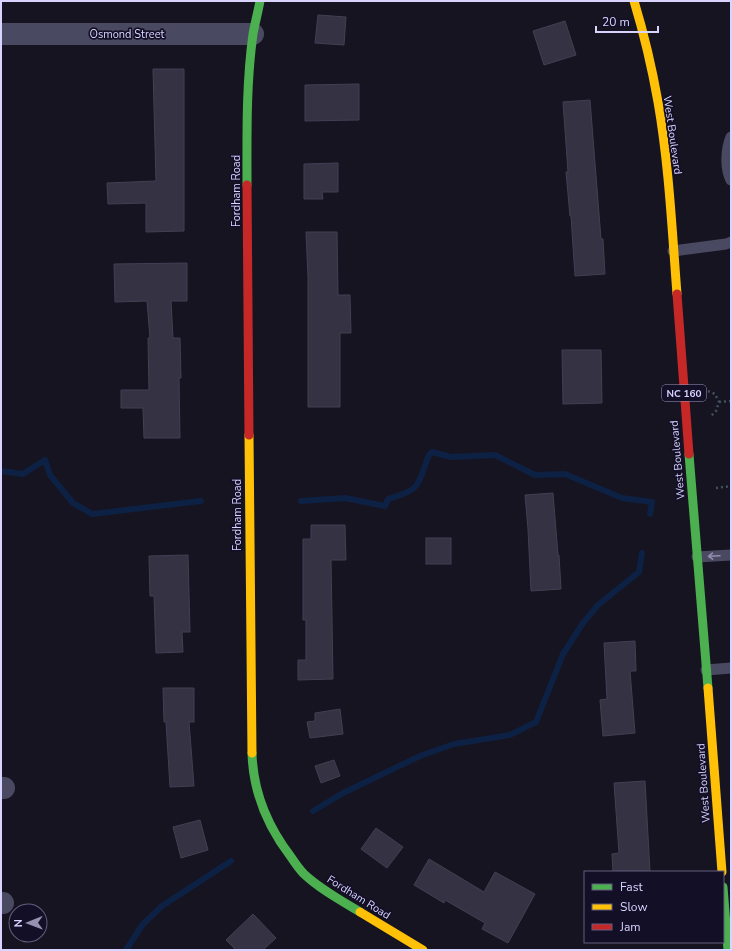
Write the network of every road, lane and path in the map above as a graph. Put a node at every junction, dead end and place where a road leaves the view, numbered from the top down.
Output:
1 (260, 1) edge
2 (634, 1) edge
3 (1, 34) edge
4 (253, 34) junction
5 (731, 137) edge
6 (731, 180) edge
7 (731, 242) edge
8 (673, 251) junction
9 (708, 391) dead end
10 (731, 401) edge
11 (719, 402) junction
12 (710, 417) dead end
13 (731, 486) edge
14 (716, 488) dead end
15 (731, 555) edge
16 (697, 557) junction
17 (731, 668) edge
18 (706, 670) junction
19 (731, 810) edge
20 (717, 811) junction
21 (722, 871) edge
22 (724, 900) edge
23 (423, 950) edge
24 (728, 950) edge

1 - 4 street, Fordham Road
2 - 8 street, West Boulevard / NC 160
3 - 4 street, Osmond Street
4 - 23 street, Fordham Road
5 - 6 lane
7 - 8 lane
8 - 16 street, West Boulevard / NC 160
9 - 11 path
10 - 11 path
11 - 12 path
13 - 14 path
15 -> 16 lane
16 - 18 street, West Boulevard / NC 160
17 - 18 lane
18 - 20 street, West Boulevard / NC 160
19 - 20 lane
20 - 21 street, West Boulevard / NC 160
22 - 24 street

